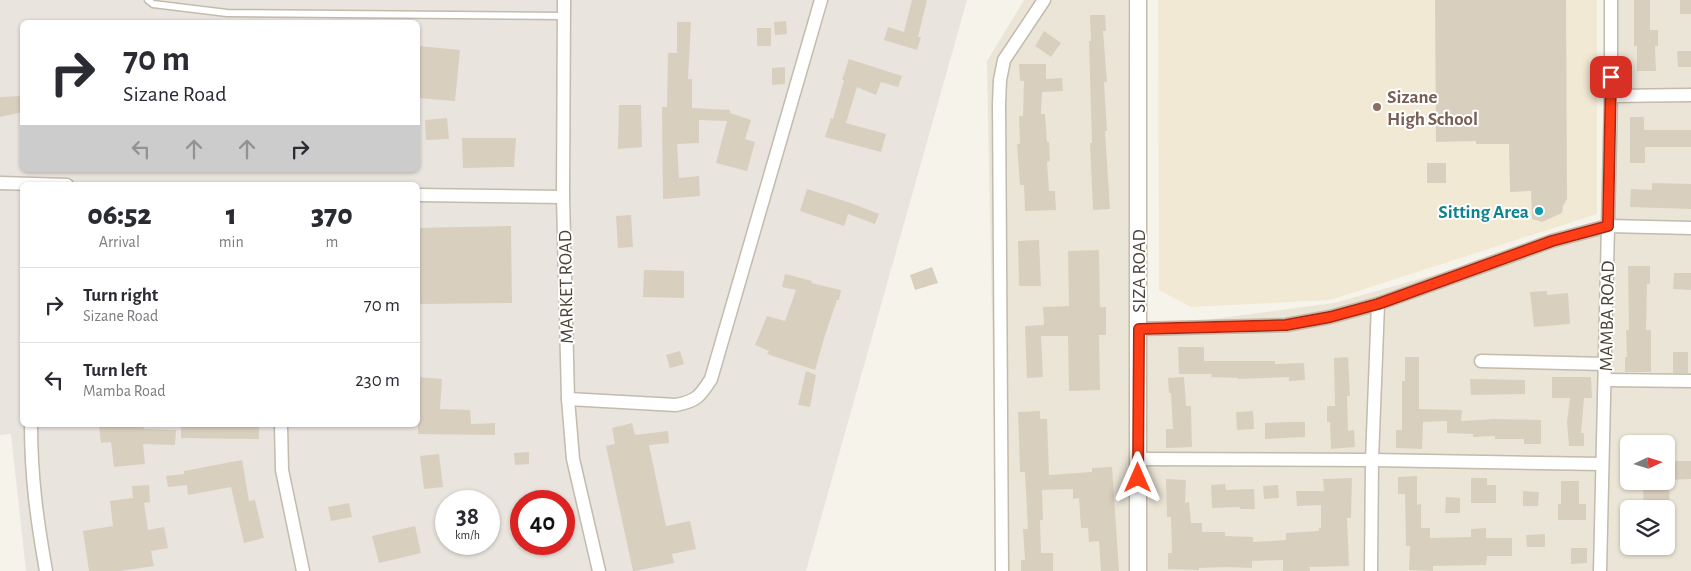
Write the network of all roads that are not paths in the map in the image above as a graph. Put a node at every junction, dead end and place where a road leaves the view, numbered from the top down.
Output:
1 (148, 0) edge
2 (564, 0) edge
3 (821, 0) edge
4 (1044, 0) edge
5 (1138, 0) edge
6 (1611, 0) edge
7 (564, 16) junction
8 (1691, 95) edge
9 (1611, 96) junction
10 (0, 183) edge
11 (20, 184) edge
12 (420, 195) edge
13 (563, 196) junction
14 (1608, 226) junction
15 (1691, 228) edge
16 (1378, 304) junction
17 (1139, 329) junction
18 (1481, 361) dead end
19 (1605, 364) junction
20 (1605, 380) junction
21 (1691, 381) edge
22 (568, 399) junction
23 (31, 427) edge
24 (282, 427) edge
25 (1138, 460) junction
26 (1372, 460) junction
27 (1602, 464) junction
28 (46, 571) edge
29 (303, 571) edge
30 (599, 571) edge
31 (1002, 571) edge
32 (1138, 571) edge
33 (1371, 571) edge
34 (1600, 571) edge

1 - 7 lane
2 - 7 street, MARKET ROAD
3 - 22 street
4 - 31 street
5 - 17 street, SIZA ROAD
6 - 9 street, MAMBA ROAD
7 - 13 street, MARKET ROAD
8 - 9 street
9 - 14 street, MAMBA ROAD
10 - 11 street
12 - 13 street
13 - 22 street, MARKET ROAD
14 - 15 street
14 - 16 street
14 - 19 street, MAMBA ROAD
16 - 17 street
16 - 26 street
17 - 25 street, SIZA ROAD
18 - 19 street
19 - 20 street, MAMBA ROAD
20 - 21 street
20 - 27 street, MAMBA ROAD
22 - 30 street, MARKET ROAD
23 - 28 street
24 - 29 street
25 - 26 street
25 - 32 street, SIZA ROAD
26 - 27 street
26 - 33 street
27 - 34 street, MAMBA ROAD

